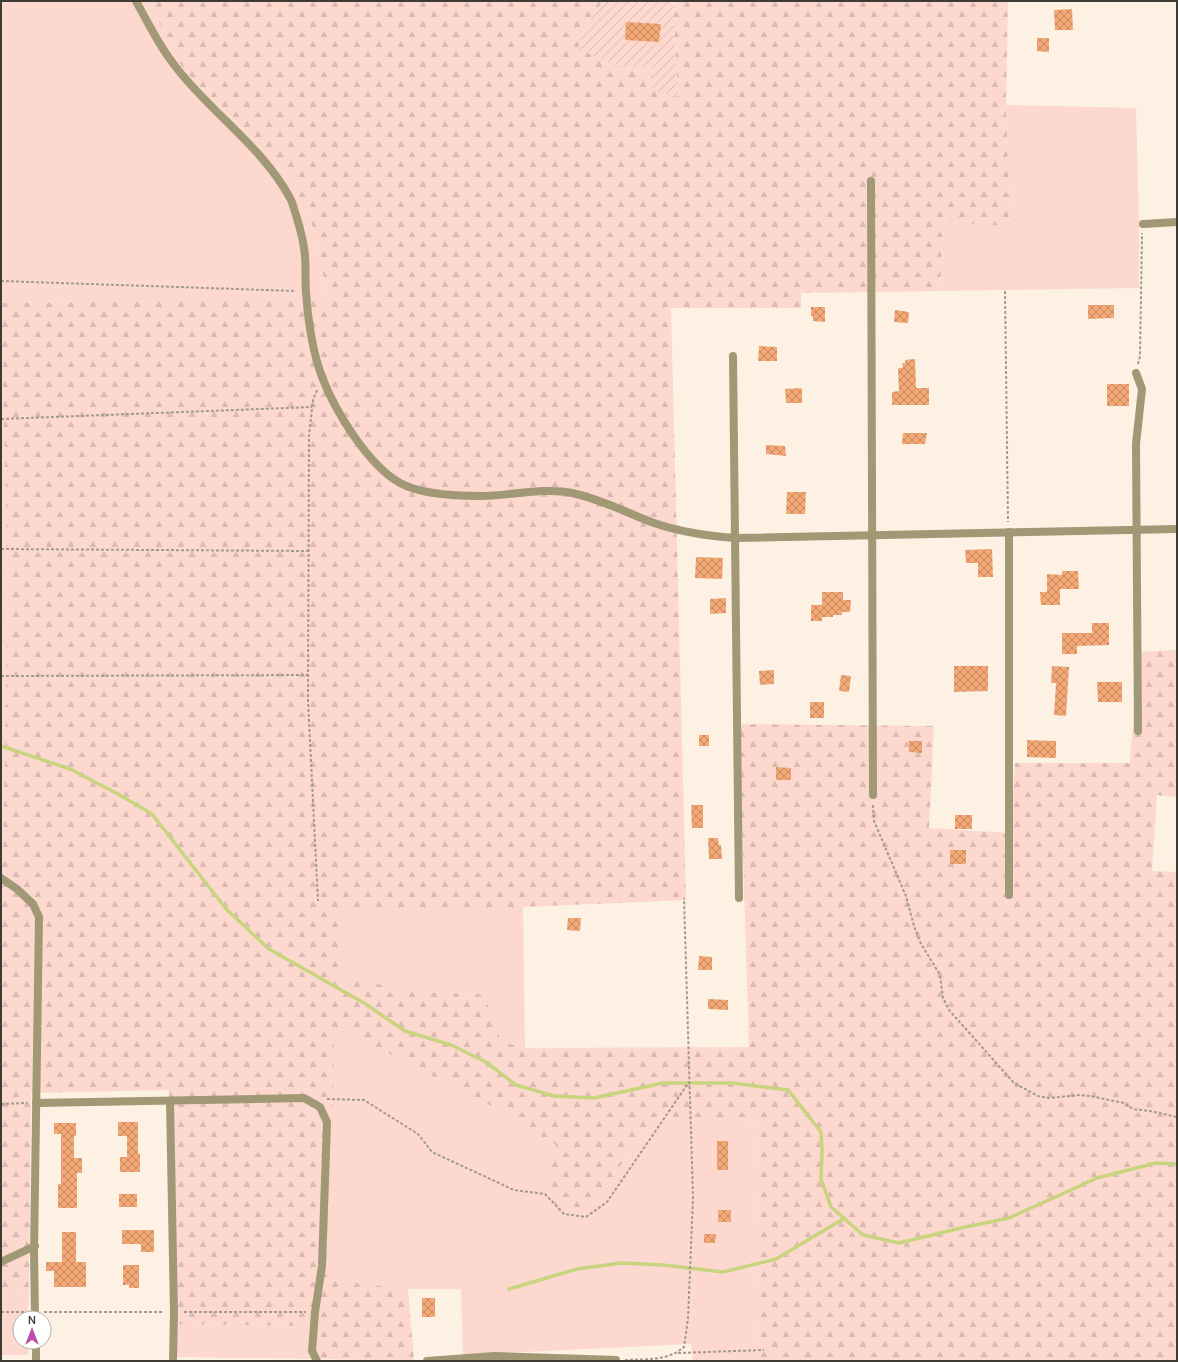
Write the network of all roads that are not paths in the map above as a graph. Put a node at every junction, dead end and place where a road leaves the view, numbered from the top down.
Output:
1 (136, 1) edge
2 (871, 181) dead end
3 (1177, 222) edge
4 (1143, 224) road end
5 (733, 356) dead end
6 (1136, 373) road end
7 (1177, 529) edge
8 (1137, 530) junction
9 (1009, 532) junction
10 (872, 536) junction
11 (735, 538) junction
12 (1138, 731) dead end
13 (873, 795) road end
14 (1, 878) edge
15 (1009, 895) dead end
16 (740, 898) dead end
17 (170, 1102) junction
18 (36, 1103) junction
19 (35, 1246) junction
20 (1, 1262) edge
21 (35, 1310) edge
22 (36, 1350) edge
23 (616, 1360) edge
24 (36, 1361) edge
25 (173, 1361) edge
26 (317, 1361) edge
27 (427, 1361) edge

1 - 11 street
2 - 10 street
3 - 4 street
5 - 11 street
6 - 8 street
7 - 8 street
8 - 9 street
8 - 12 street
9 - 10 street
9 - 15 street
10 - 11 street
10 - 13 street
11 - 16 street
14 - 18 street
17 - 18 street
17 - 25 street
17 - 26 street
18 - 19 street
19 - 20 street
19 - 21 street
22 - 24 street
23 - 27 street

